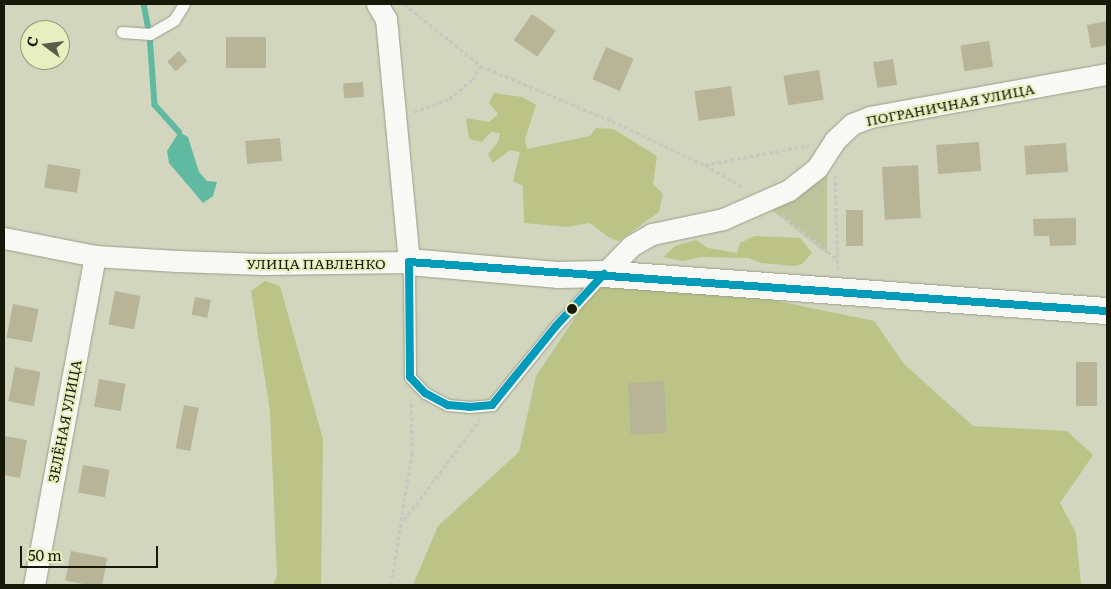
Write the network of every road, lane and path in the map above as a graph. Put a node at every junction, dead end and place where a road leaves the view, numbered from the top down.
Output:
1 (184, 4) edge
2 (377, 4) edge
3 (404, 4) edge
4 (122, 32) dead end
5 (481, 66) junction
6 (1107, 74) edge
7 (395, 119) junction
8 (834, 140) junction
9 (705, 165) junction
10 (766, 202) junction
11 (4, 238) edge
12 (95, 256) junction
13 (838, 260) junction
14 (409, 262) junction
15 (604, 274) junction
16 (839, 292) junction
17 (1107, 311) edge
18 (410, 377) junction
19 (492, 405) junction
20 (404, 521) junction
21 (34, 585) edge
22 (392, 585) edge

1 - 4 lane
2 - 7 street
3 - 5 path
5 - 7 path
5 - 9 path
6 - 8 street, ПОГРАНИЧНАЯ УЛИЦА
7 - 14 street
8 - 9 path
8 - 10 street, ПОГРАНИЧНАЯ УЛИЦА
8 - 13 path
9 - 10 path
10 - 13 path
10 - 15 street, ПОГРАНИЧНАЯ УЛИЦА
11 - 12 street, УЛИЦА ПАВЛЕНКО
12 - 14 street, УЛИЦА ПАВЛЕНКО
12 - 21 street, ЗЕЛЁНАЯ УЛИЦА
13 - 16 path
14 - 15 street, УЛИЦА ПАВЛЕНКО
14 - 18 lane
15 - 16 street, УЛИЦА ПАВЛЕНКО
15 - 19 lane
16 - 17 street, УЛИЦА ПАВЛЕНКО
18 - 19 lane
18 - 20 path
19 - 20 path
20 - 22 path

